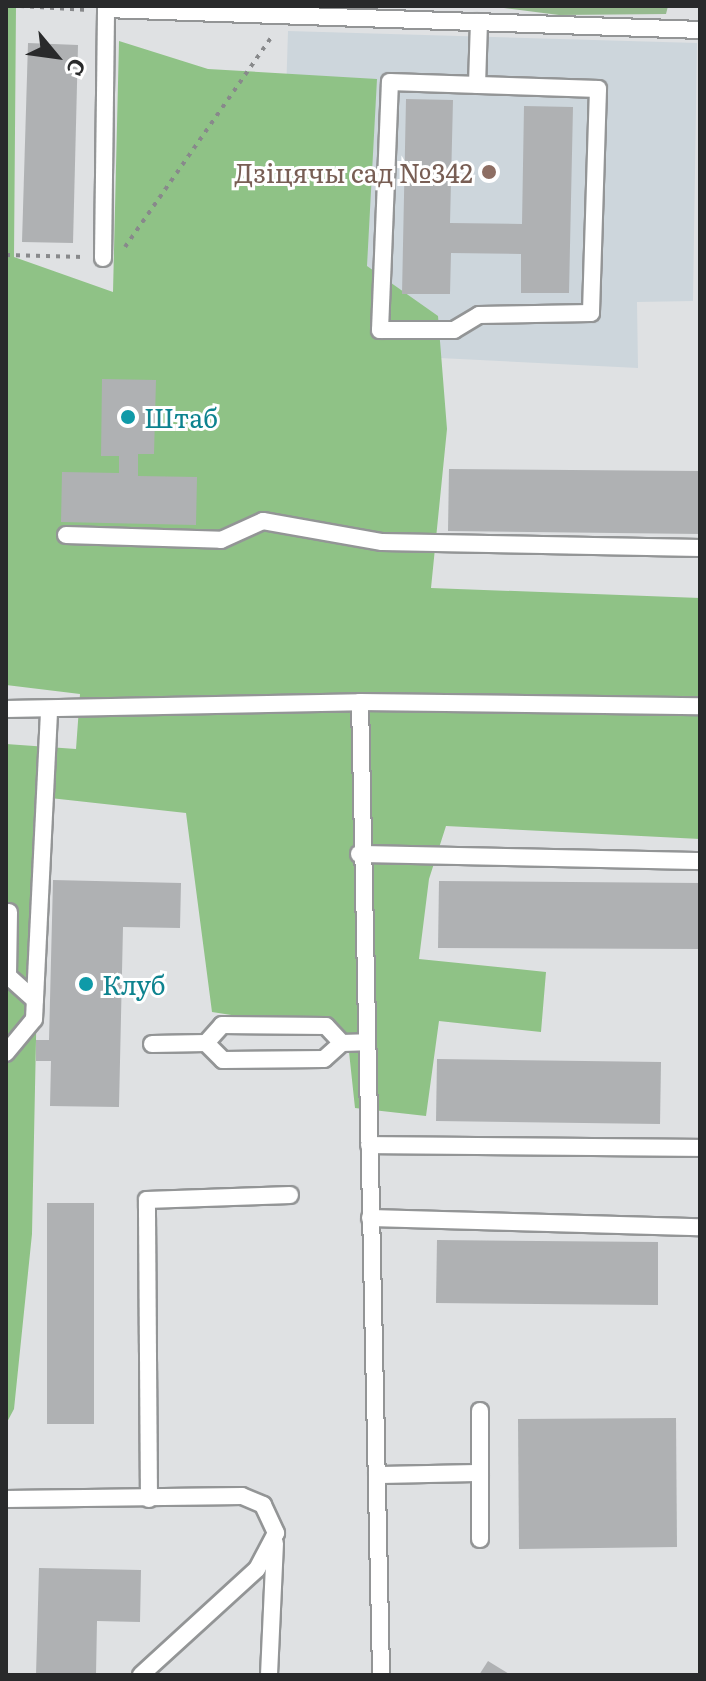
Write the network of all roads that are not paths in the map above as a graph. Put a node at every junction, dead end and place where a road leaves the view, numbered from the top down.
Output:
1 (106, 8) edge
2 (479, 22) junction
3 (700, 30) edge
4 (477, 85) junction
5 (103, 258) road end
6 (66, 535) dead end
7 (700, 548) edge
8 (360, 702) junction
9 (700, 706) edge
10 (6, 709) edge
11 (49, 710) junction
12 (359, 854) junction
13 (700, 861) edge
14 (9, 912) dead end
15 (35, 1000) junction
16 (366, 1042) junction
17 (206, 1043) junction
18 (342, 1043) junction
19 (152, 1044) dead end
20 (6, 1053) edge
21 (369, 1145) junction
22 (700, 1148) edge
23 (290, 1195) dead end
24 (370, 1218) junction
25 (700, 1227) edge
26 (480, 1411) dead end
27 (480, 1473) junction
28 (377, 1475) junction
29 (6, 1499) edge
30 (149, 1499) junction
31 (276, 1533) junction
32 (480, 1539) dead end
33 (141, 1675) edge
34 (269, 1675) edge
35 (381, 1675) edge

1 - 2 lane
1 - 5 lane
2 - 3 lane
2 - 4 lane
4 - 4 lane
6 - 7 lane
8 - 9 lane
8 - 11 lane
8 - 12 lane
10 - 11 lane
11 - 15 lane
12 - 13 lane
12 - 16 lane
14 - 15 lane
15 - 20 lane
16 - 18 lane
16 - 21 lane
17 - 18 lane
17 - 18 lane
17 - 19 lane
21 - 22 lane
21 - 24 lane
23 - 30 lane
24 - 25 lane
24 - 28 lane
26 - 27 lane
27 - 28 lane
27 - 32 lane
28 - 35 lane
29 - 30 lane
30 - 31 lane
31 - 33 lane
31 - 34 lane

